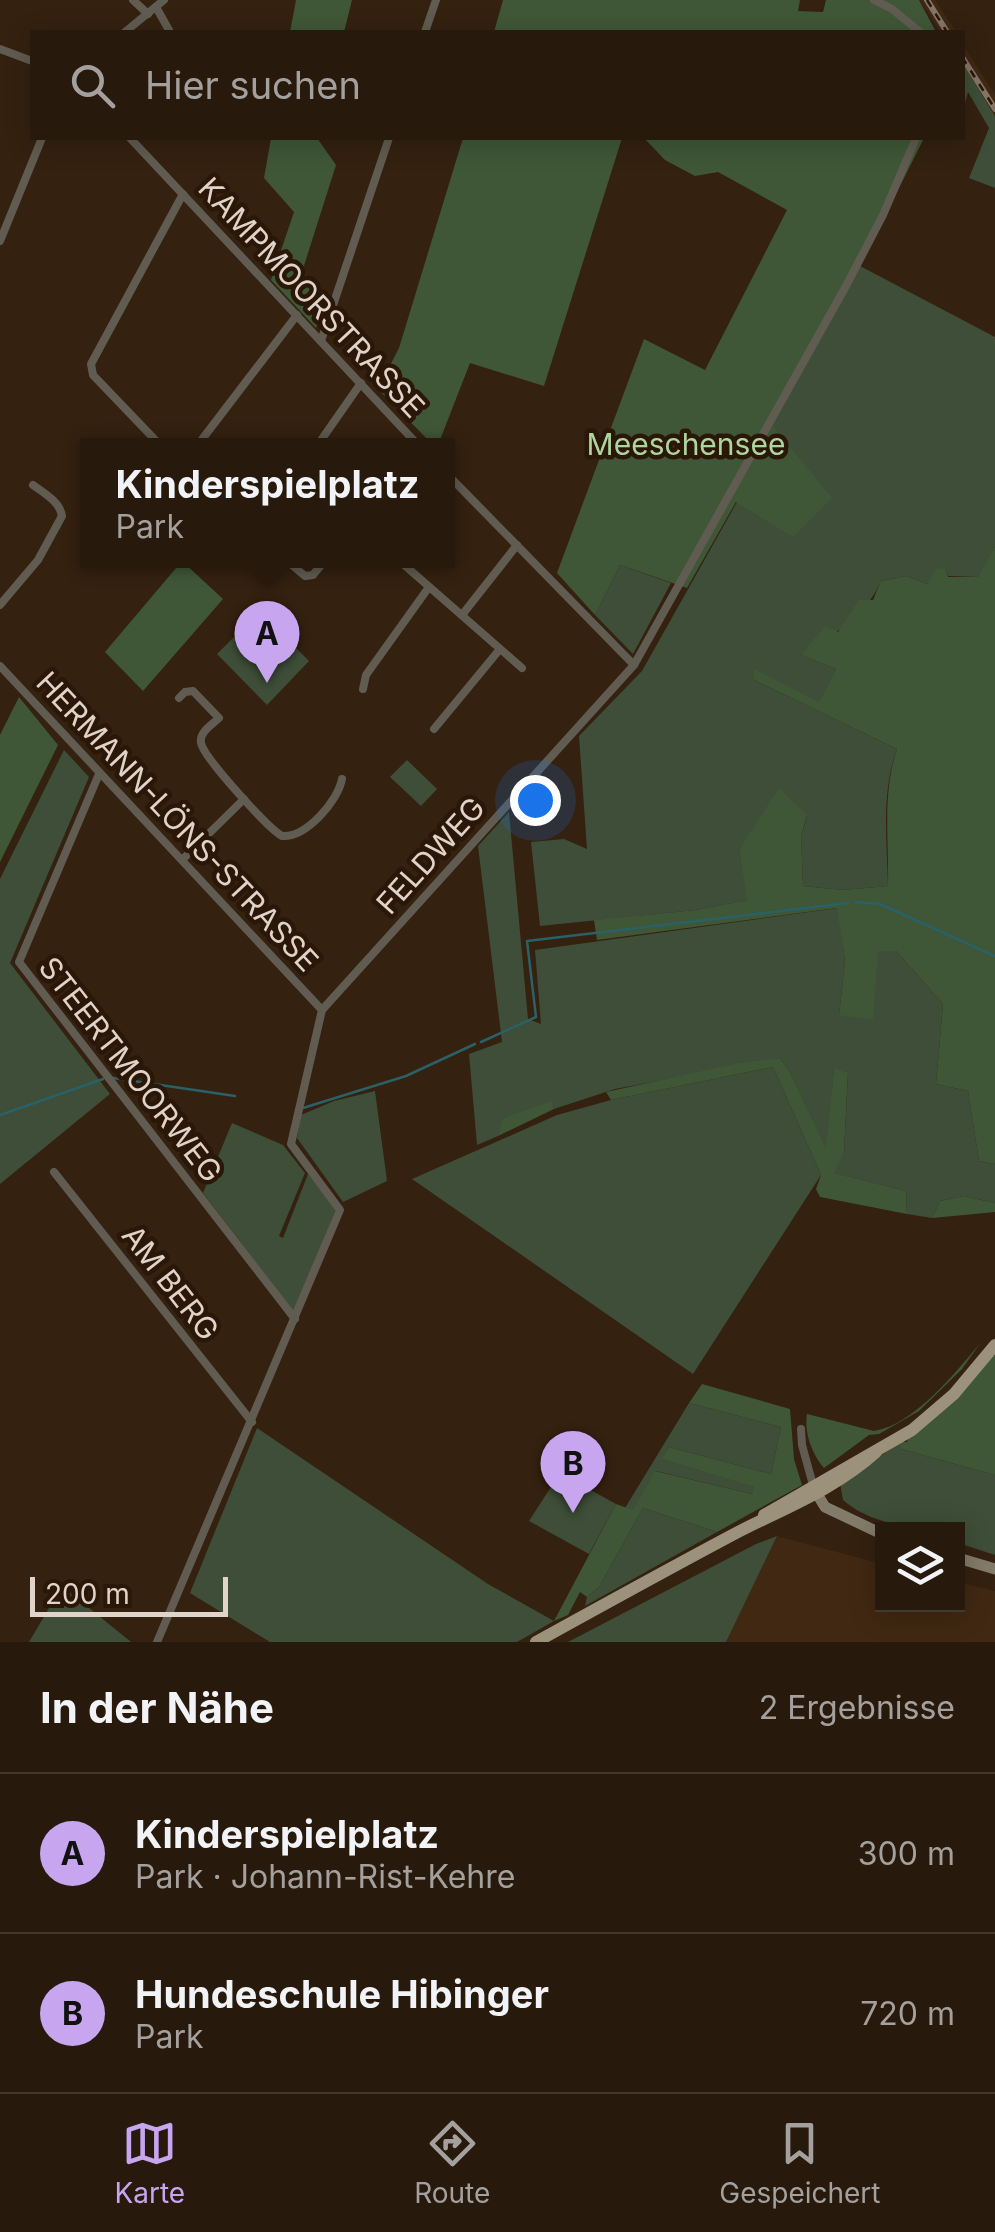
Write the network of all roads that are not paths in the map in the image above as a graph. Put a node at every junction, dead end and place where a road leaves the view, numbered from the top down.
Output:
1 (133, 0) edge
2 (164, 0) edge
3 (436, 0) edge
4 (874, 0) edge
5 (152, 10) junction
6 (128, 30) edge
7 (168, 30) edge
8 (425, 30) edge
9 (918, 30) edge
10 (0, 49) edge
11 (30, 61) edge
12 (41, 140) edge
13 (132, 140) edge
14 (388, 140) edge
15 (915, 140) edge
16 (183, 194) junction
17 (0, 241) edge
18 (296, 315) junction
19 (321, 341) junction
20 (360, 383) junction
21 (153, 438) edge
22 (203, 438) edge
23 (322, 438) edge
24 (412, 438) edge
25 (455, 482) edge
26 (33, 485) dead end
27 (517, 545) junction
28 (296, 568) edge
29 (318, 568) edge
30 (408, 568) edge
31 (429, 587) junction
32 (0, 605) edge
33 (462, 614) junction
34 (500, 648) junction
35 (634, 665) junction
36 (0, 666) edge
37 (522, 668) dead end
38 (363, 689) dead end
39 (180, 698) dead end
40 (434, 729) dead end
41 (98, 774) junction
42 (342, 779) dead end
43 (244, 799) junction
44 (182, 860) junction
45 (322, 1010) junction
46 (54, 1172) dead end
47 (295, 1319) junction
48 (995, 1345) edge
49 (252, 1422) junction
50 (801, 1429) dead end
51 (820, 1487) junction
52 (875, 1531) edge
53 (965, 1560) edge
54 (995, 1570) edge
55 (541, 1639) edge
56 (157, 1642) edge

1 - 5 street
2 - 5 street
3 - 8 street
4 - 9 street
5 - 6 street
5 - 7 street
10 - 11 street
12 - 17 street
13 - 16 street, KAMPMOORSTRASSE
14 - 19 street
15 - 35 street, FELDWEG
16 - 18 street, KAMPMOORSTRASSE
16 - 21 street
18 - 19 street, KAMPMOORSTRASSE
18 - 22 street
19 - 20 street, KAMPMOORSTRASSE
20 - 23 street
20 - 24 street, KAMPMOORSTRASSE
25 - 27 street
26 - 32 street
27 - 33 street
27 - 35 street
28 - 29 street
30 - 31 street
31 - 33 street
31 - 38 street
33 - 34 street
34 - 37 street
34 - 40 street
35 - 45 street, FELDWEG
36 - 41 street, HERMANN-LÖNS-STRASSE
39 - 43 street
41 - 44 street, HERMANN-LÖNS-STRASSE
41 - 47 street, STEERTMOORWEG
42 - 43 street
43 - 44 street
44 - 45 street, HERMANN-LÖNS-STRASSE
45 - 47 street, FELDWEG
46 - 49 street, AM BERG
47 - 49 street, FELDWEG
48 - 51 main road
49 - 56 street, FELDWEG
50 - 51 street
51 - 52 street
51 - 55 main road
53 - 54 street

